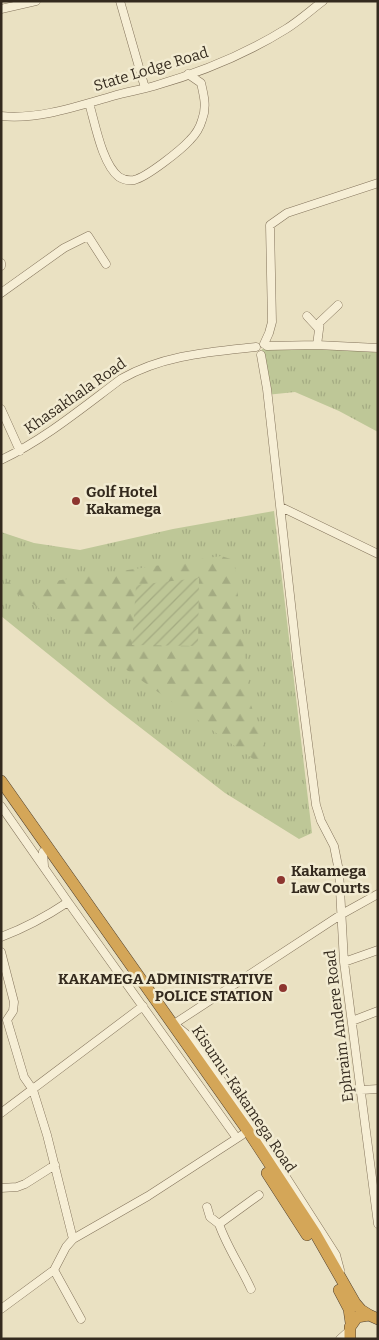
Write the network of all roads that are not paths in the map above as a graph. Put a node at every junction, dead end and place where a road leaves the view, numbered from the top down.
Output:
1 (36, 1) edge
2 (120, 1) edge
3 (323, 1) edge
4 (1, 9) edge
5 (188, 74) junction
6 (145, 88) junction
7 (89, 103) junction
8 (1, 116) edge
9 (378, 183) edge
10 (106, 264) dead end
11 (1, 293) edge
12 (338, 305) dead end
13 (307, 316) dead end
14 (319, 329) junction
15 (266, 345) junction
16 (317, 345) junction
17 (256, 347) junction
18 (378, 348) edge
19 (261, 355) junction
20 (1, 408) edge
21 (20, 451) junction
22 (1, 460) edge
23 (281, 507) junction
24 (378, 554) edge
25 (1, 781) edge
26 (1, 792) edge
27 (1, 806) edge
28 (43, 852) junction
29 (44, 868) junction
30 (378, 894) edge
31 (68, 902) junction
32 (342, 914) junction
33 (1, 937) edge
34 (378, 950) edge
35 (1, 952) edge
36 (344, 962) junction
37 (143, 1006) junction
38 (378, 1012) edge
39 (4, 1021) edge
40 (352, 1021) junction
41 (174, 1024) junction
42 (378, 1089) edge
43 (33, 1090) junction
44 (361, 1090) junction
45 (1, 1114) edge
46 (239, 1136) junction
47 (55, 1165) junction
48 (1, 1188) edge
49 (259, 1195) dead end
50 (207, 1207) dead end
51 (377, 1219) edge
52 (219, 1224) junction
53 (74, 1239) junction
54 (54, 1270) junction
55 (252, 1289) dead end
56 (1, 1309) edge
57 (375, 1317) edge
58 (81, 1319) dead end
59 (348, 1333) edge

1 - 4 street
2 - 6 street
3 - 5 street, State Lodge Road
5 - 6 street, State Lodge Road
5 - 7 street
6 - 7 street, State Lodge Road
7 - 8 street, State Lodge Road
9 - 15 street
10 - 11 street
12 - 14 street
13 - 14 street
14 - 16 street
15 - 16 street
15 - 17 street
15 - 19 street
16 - 18 street
17 - 19 street
17 - 21 street, Khasakhala Road
19 - 23 street, Ephraim Andere Road
20 - 21 street
21 - 22 street, Khasakhala Road
23 - 24 street
23 - 32 street, Ephraim Andere Road
25 - 41 highway, Kisumu-Kakamega Road
26 - 28 highway, Kisumu-Kakamega Road
27 - 29 street
28 - 29 street
28 - 46 highway, Kisumu-Kakamega Road
29 - 31 street
30 - 32 street
31 - 33 street
31 - 37 street
32 - 36 street, Ephraim Andere Road
32 - 41 street
34 - 36 street
35 - 39 street
36 - 40 street, Ephraim Andere Road
37 - 43 street
37 - 46 street
38 - 40 street
39 - 43 street
40 - 44 street, Ephraim Andere Road
41 - 57 highway, Kisumu-Kakamega Road
42 - 44 street
43 - 45 street
43 - 47 street
44 - 51 street, Ephraim Andere Road
46 - 53 street
46 - 59 highway, Kisumu-Kakamega Road
47 - 48 street
47 - 53 street
49 - 52 street
50 - 52 street
52 - 55 street
53 - 54 street
54 - 56 street
54 - 58 street
57 - 59 highway

